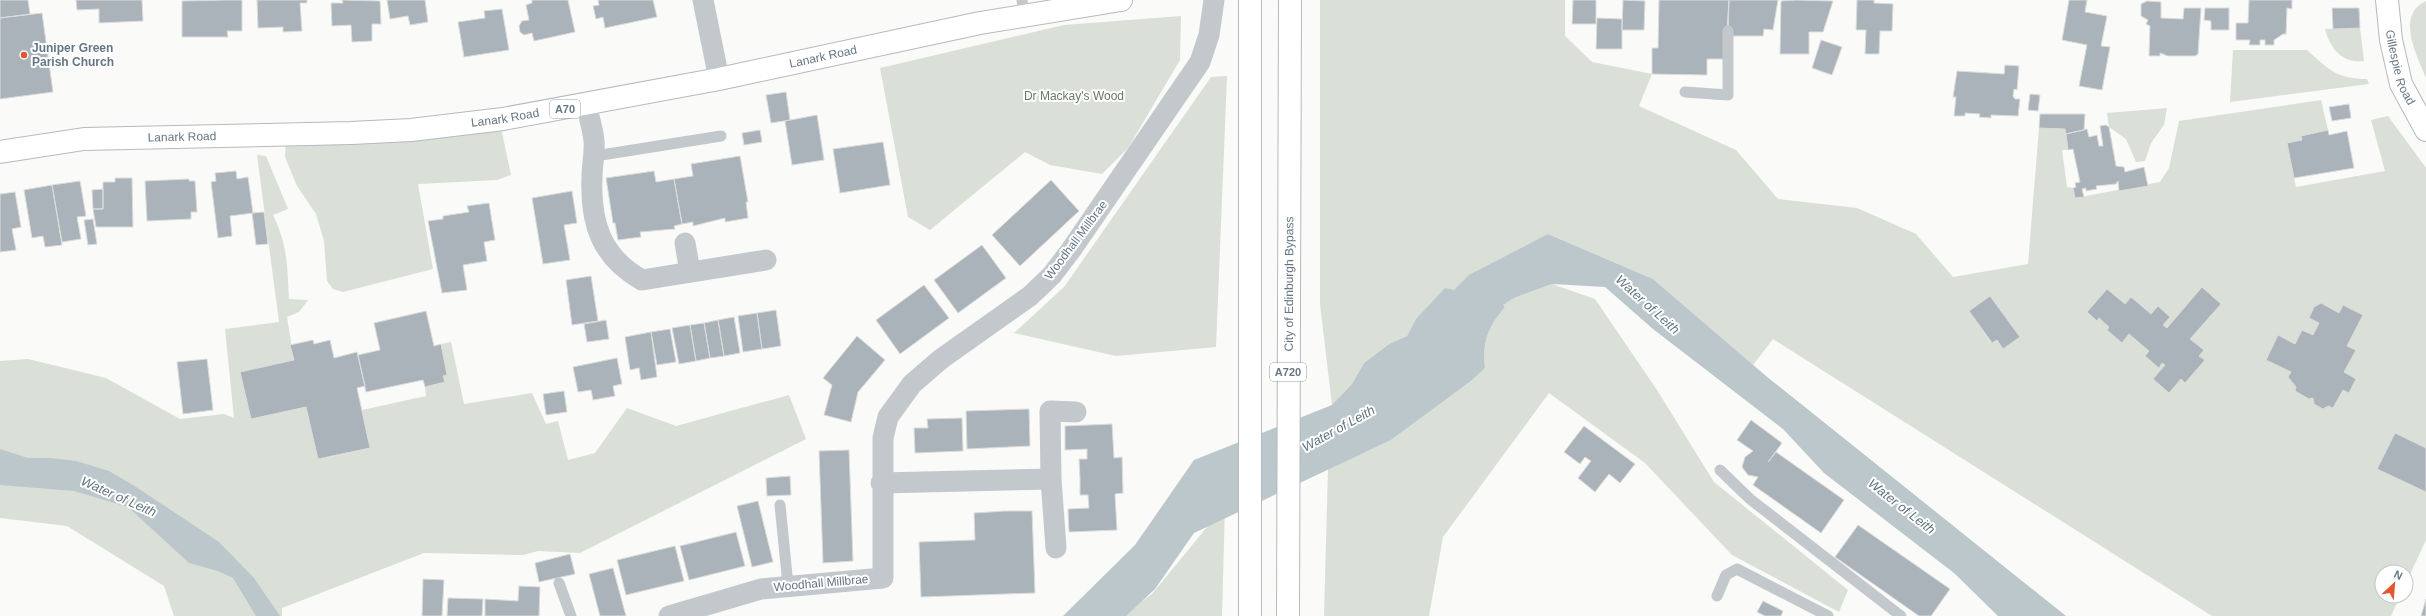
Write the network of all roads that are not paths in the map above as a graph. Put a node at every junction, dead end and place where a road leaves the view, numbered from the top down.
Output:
1 (703, 0) edge
2 (1121, 0) edge
3 (1214, 0) edge
4 (1250, 0) edge
5 (1290, 0) edge
6 (2387, 0) edge
7 (1057, 4) edge
8 (1023, 7) edge
9 (1728, 31) dead end
10 (719, 79) junction
11 (1684, 92) dead end
12 (586, 105) junction
13 (2426, 130) edge
14 (721, 136) dead end
15 (0, 152) edge
16 (594, 156) junction
17 (685, 243) dead end
18 (766, 260) dead end
19 (690, 272) junction
20 (1076, 412) dead end
21 (1720, 470) dead end
22 (1051, 479) junction
23 (881, 483) junction
24 (780, 505) dead end
25 (1056, 548) dead end
26 (559, 583) dead end
27 (788, 585) junction
28 (1716, 596) dead end
29 (571, 616) edge
30 (669, 616) edge
31 (1250, 616) edge
32 (1288, 616) edge
33 (1828, 616) edge
34 (1900, 616) edge

1 - 10 street
2 - 7 main road, Lanark Road / A70
3 - 23 street, Woodhall Millbrae
4 - 31 main road
5 - 32 main road, City of Edinburgh Bypass / A720
6 - 13 main road, Gillespie Road
7 - 8 main road, Lanark Road / A70
8 - 10 main road, Lanark Road / A70
9 - 11 lane
10 - 12 main road, Lanark Road / A70
12 - 15 main road, Lanark Road / A70
12 - 16 street
14 - 16 lane
16 - 19 street
17 - 19 street
18 - 19 street
20 - 22 street
21 - 34 lane
22 - 23 street
22 - 25 street
23 - 27 street, Woodhall Millbrae
24 - 27 lane
26 - 29 lane
27 - 30 street, Woodhall Millbrae
28 - 33 lane

